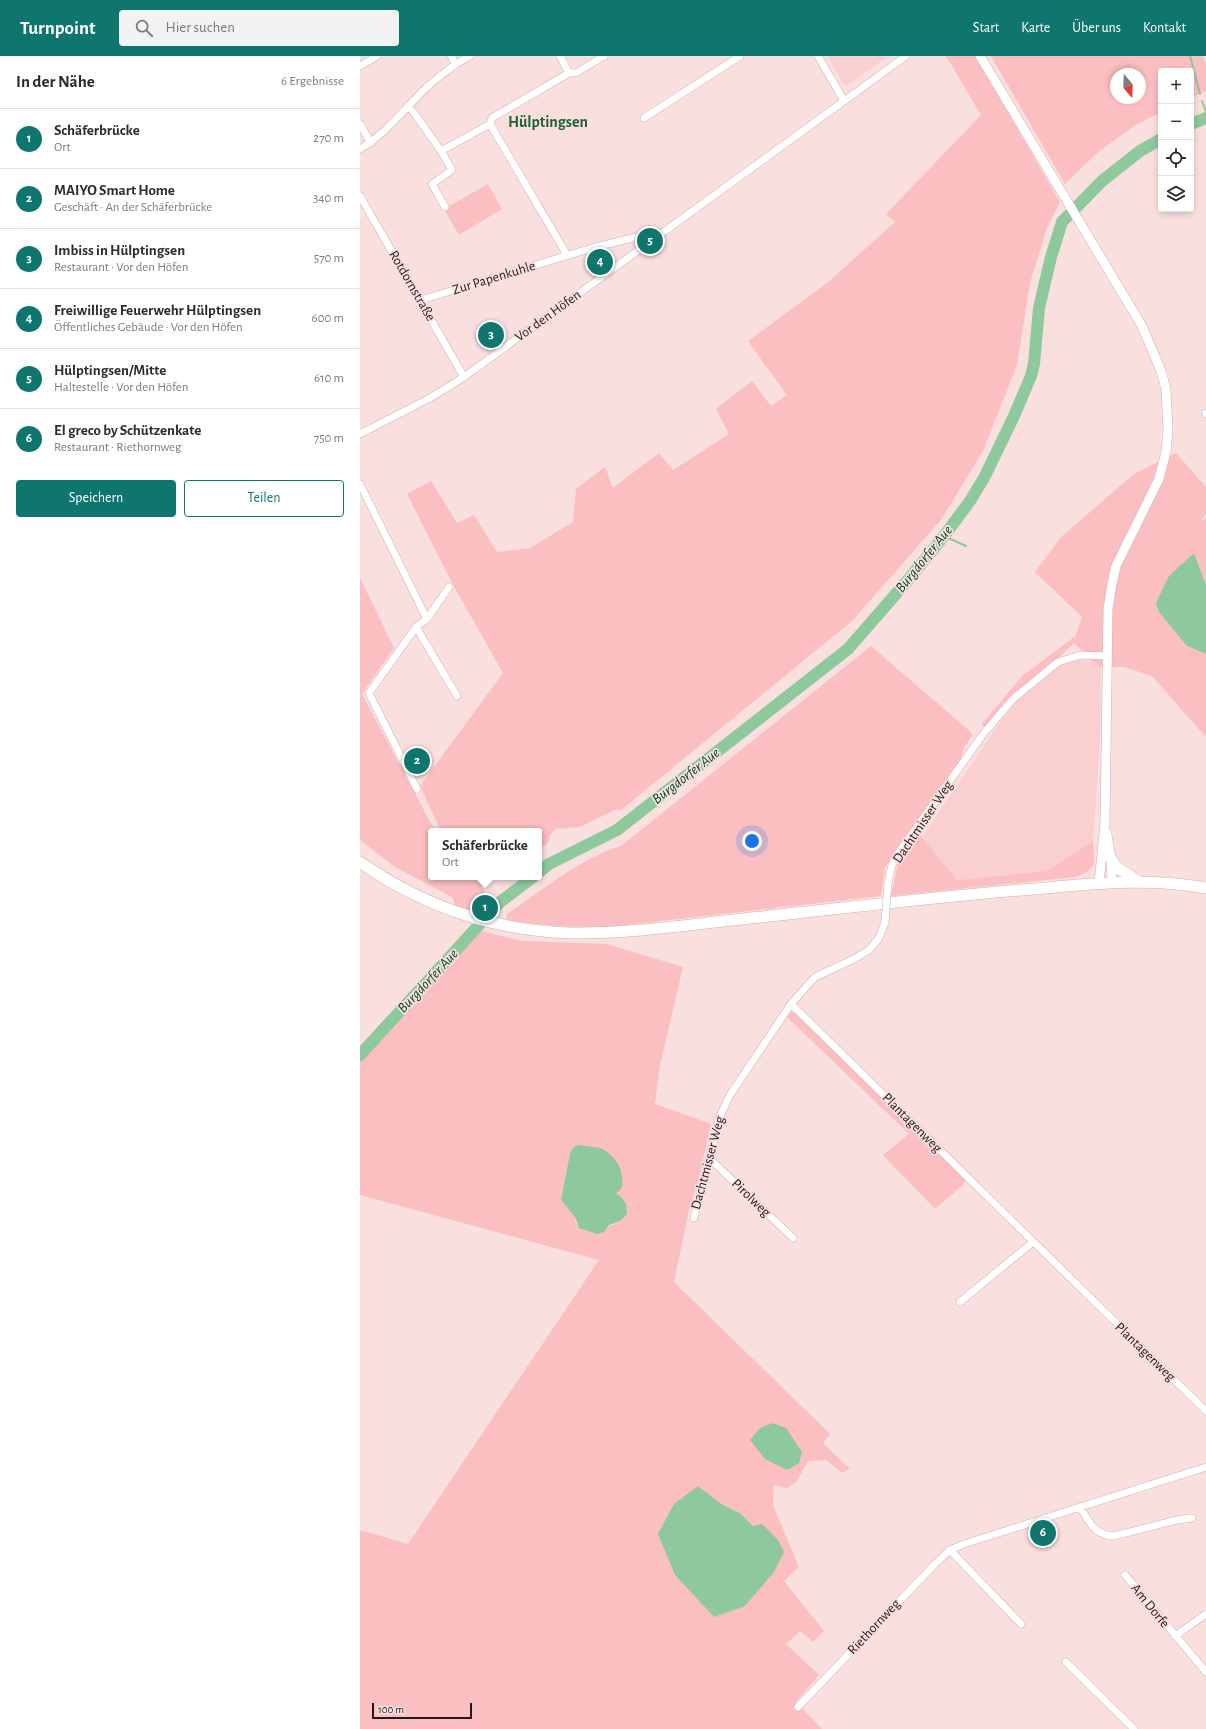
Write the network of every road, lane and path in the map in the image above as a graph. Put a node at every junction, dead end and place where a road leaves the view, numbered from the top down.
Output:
1 (377, 56) edge
2 (451, 56) edge
3 (470, 56) edge
4 (560, 56) edge
5 (604, 56) edge
6 (740, 56) edge
7 (818, 56) edge
8 (906, 56) edge
9 (980, 56) edge
10 (456, 64) junction
11 (360, 66) edge
12 (569, 73) junction
13 (844, 101) junction
14 (408, 106) junction
15 (644, 118) dead end
16 (360, 124) edge
17 (490, 124) junction
18 (371, 143) junction
19 (360, 149) edge
20 (440, 151) junction
21 (360, 196) edge
22 (445, 207) dead end
23 (656, 237) junction
24 (567, 255) junction
25 (421, 300) junction
26 (464, 376) junction
27 (360, 434) edge
28 (360, 484) edge
29 (449, 587) dead end
30 (427, 619) junction
31 (416, 627) junction
32 (1107, 656) junction
33 (458, 696) dead end
34 (417, 789) dead end
35 (1105, 823) junction
36 (1111, 859) junction
37 (360, 862) edge
38 (1138, 881) junction
39 (1112, 882) junction
40 (1099, 883) junction
41 (1206, 888) edge
42 (791, 1004) junction
43 (710, 1158) junction
44 (694, 1218) dead end
45 (793, 1238) dead end
46 (1033, 1242) junction
47 (960, 1302) dead end
48 (1206, 1411) edge
49 (1206, 1467) edge
50 (1080, 1507) junction
51 (1192, 1518) dead end
52 (950, 1550) junction
53 (1125, 1575) dead end
54 (1206, 1614) edge
55 (1021, 1624) dead end
56 (1175, 1636) junction
57 (1066, 1662) dead end
58 (1206, 1672) edge
59 (798, 1707) dead end
60 (1134, 1729) edge

1 - 11 street
2 - 10 street
3 - 10 street
4 - 12 street
5 - 12 street
6 - 15 street
7 - 13 street
8 - 13 street, Vor den Höfen
9 - 32 street
10 - 14 street
12 - 17 street
13 - 23 street, Vor den Höfen
14 - 18 street
14 - 20 street
16 - 18 street
17 - 20 street
17 - 24 street
18 - 19 street
20 - 22 street
21 - 25 street, Rotdornstraße
23 - 24 street, Zur Papenkuhle
23 - 26 street, Vor den Höfen
24 - 25 street, Zur Papenkuhle
25 - 26 street, Rotdornstraße
26 - 27 street, Vor den Höfen
28 - 30 street
29 - 30 street
30 - 31 street
31 - 33 street
31 - 34 street
32 - 35 street
32 - 42 street, Dachtmisser Weg, bridge
35 - 36 street
35 - 40 street
36 - 38 main road
36 - 39 street
37 - 40 main road
38 - 39 main road
38 - 41 main road
39 - 40 main road
42 - 43 street, Dachtmisser Weg
42 - 46 street, Plantagenweg
43 - 44 street, Dachtmisser Weg
43 - 45 street, Pirolweg
46 - 47 street
46 - 48 street, Plantagenweg
49 - 50 street, Riethornweg
50 - 51 street
50 - 52 street, Riethornweg
52 - 55 street
52 - 59 street, Riethornweg
53 - 56 street, Am Dorfe
54 - 56 street, Am Dorfe
56 - 58 street, Am Dorfe
57 - 60 street

